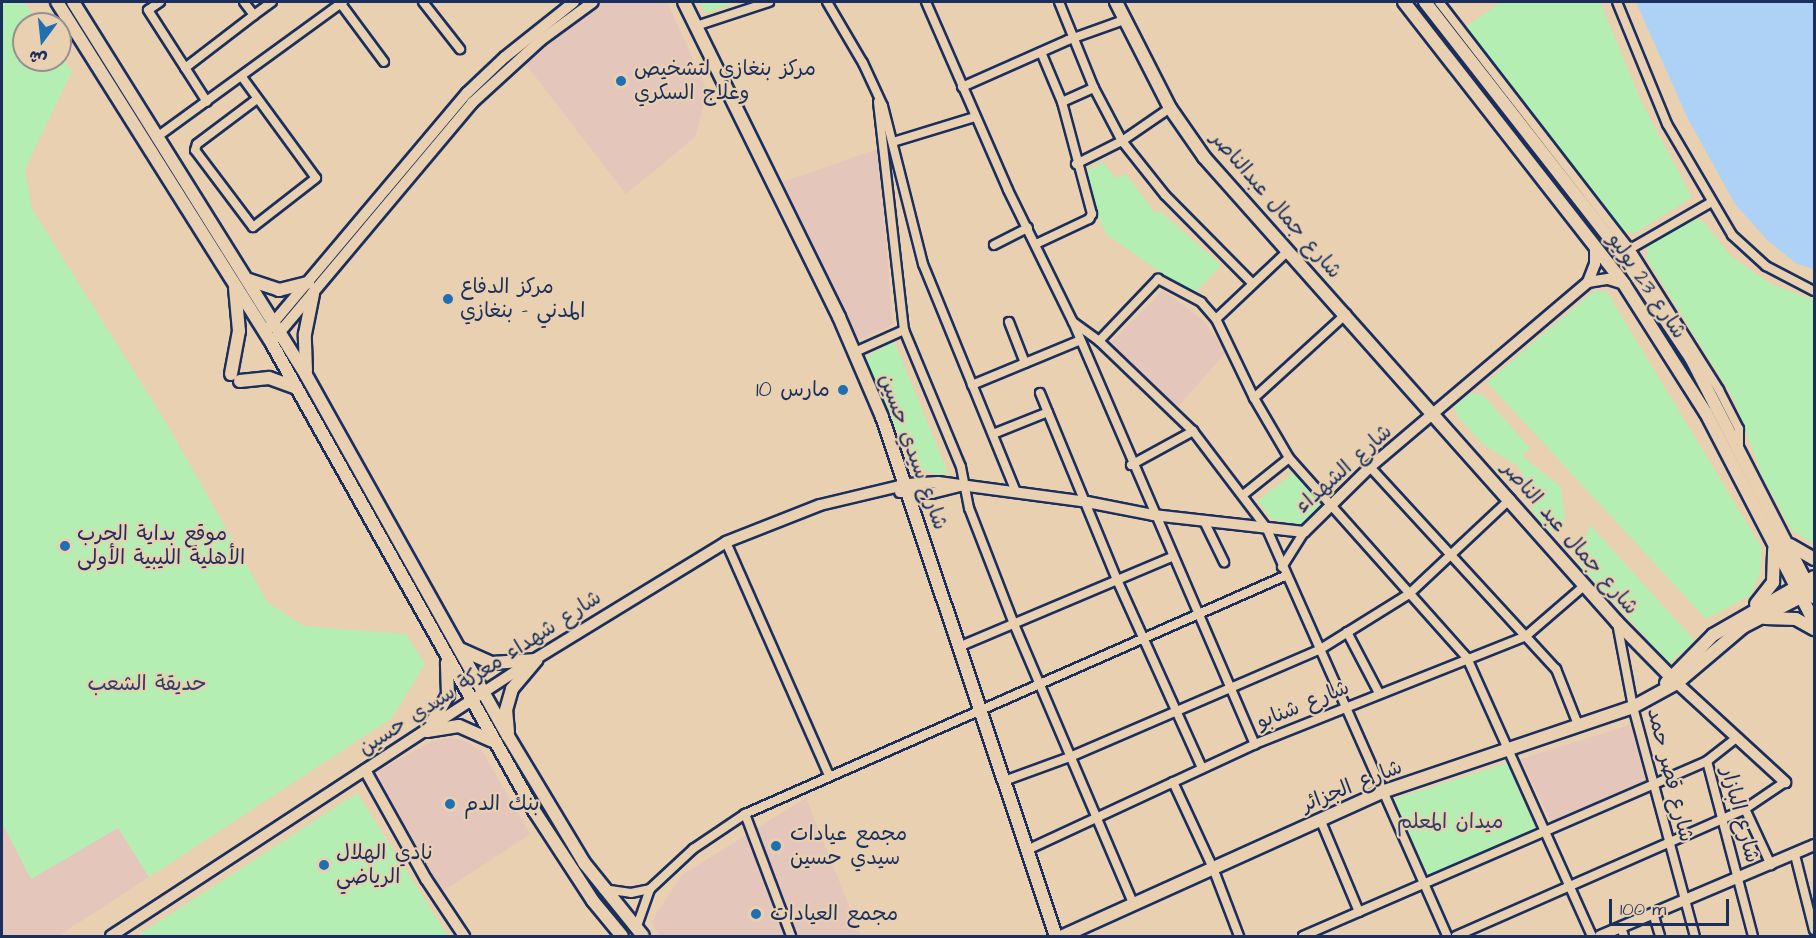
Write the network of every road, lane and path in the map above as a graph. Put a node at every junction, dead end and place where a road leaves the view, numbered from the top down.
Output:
1 (57, 2) edge
2 (73, 2) edge
3 (160, 2) edge
4 (244, 2) edge
5 (272, 2) edge
6 (423, 2) edge
7 (574, 2) edge
8 (593, 2) edge
9 (684, 2) edge
10 (769, 2) edge
11 (827, 2) edge
12 (926, 2) edge
13 (1059, 2) edge
14 (1116, 2) edge
15 (1404, 2) edge
16 (1425, 2) edge
17 (1439, 2) edge
18 (1617, 2) edge
19 (342, 3) edge
20 (561, 5) edge
21 (146, 6) edge
22 (254, 15) junction
23 (1124, 20) junction
24 (696, 26) junction
25 (1075, 37) junction
26 (460, 49) dead end
27 (1041, 52) junction
28 (384, 62) dead end
29 (185, 68) junction
30 (243, 77) junction
31 (962, 87) junction
32 (1094, 88) junction
33 (877, 92) junction
34 (257, 99) junction
35 (207, 102) junction
36 (1062, 102) junction
37 (1170, 108) junction
38 (975, 117) junction
39 (157, 138) junction
40 (1122, 141) junction
41 (893, 142) junction
42 (1076, 164) junction
43 (1574, 184) junction
44 (1710, 203) junction
45 (1028, 228) junction
46 (1595, 243) junction
47 (1036, 244) junction
48 (994, 245) dead end
49 (1630, 249) junction
50 (1288, 251) junction
51 (249, 280) junction
52 (1251, 282) junction
53 (1588, 282) junction
54 (235, 284) junction
55 (1624, 284) junction
56 (310, 289) junction
57 (1815, 291) edge
58 (1346, 314) junction
59 (1216, 319) junction
60 (1009, 322) dead end
61 (1072, 322) junction
62 (277, 327) junction
63 (904, 330) junction
64 (268, 337) junction
65 (1078, 341) junction
66 (1099, 342) junction
67 (855, 351) junction
68 (1025, 363) junction
69 (306, 375) junction
70 (972, 386) junction
71 (296, 388) junction
72 (1040, 393) dead end
73 (1254, 398) junction
74 (1048, 412) junction
75 (1436, 414) junction
76 (1193, 431) junction
77 (993, 434) junction
78 (1739, 447) junction
79 (1289, 458) junction
80 (1131, 465) junction
81 (1370, 467) junction
82 (965, 484) junction
83 (909, 489) junction
84 (1016, 492) junction
85 (1243, 495) junction
86 (1510, 499) junction
87 (1087, 502) junction
88 (1328, 504) junction
89 (1153, 516) junction
90 (1204, 521) junction
91 (1266, 527) junction
92 (1304, 532) junction
93 (1772, 539) junction
94 (726, 542) junction
95 (1790, 545) junction
96 (1450, 554) junction
97 (1172, 557) junction
98 (1815, 559) edge
99 (1224, 562) dead end
100 (1282, 567) junction
101 (1286, 576) junction
102 (1118, 582) junction
103 (1585, 585) junction
104 (1809, 588) edge
105 (1409, 594) junction
106 (1198, 614) junction
107 (1754, 615) junction
108 (1815, 621) edge
109 (1617, 622) junction
110 (1014, 624) junction
111 (1815, 629) edge
112 (1347, 632) junction
113 (1526, 636) junction
114 (1143, 638) junction
115 (961, 646) junction
116 (460, 649) junction
117 (1318, 650) junction
118 (447, 657) junction
119 (1467, 658) junction
120 (536, 660) junction
121 (1674, 680) junction
122 (1039, 683) junction
123 (1230, 686) junction
124 (485, 693) junction
125 (1379, 693) junction
126 (470, 702) junction
127 (1346, 707) junction
128 (1633, 707) junction
129 (980, 709) junction
130 (1173, 710) junction
131 (1579, 727) junction
132 (426, 730) junction
133 (508, 736) junction
134 (1736, 738) junction
135 (495, 744) junction
136 (1255, 744) junction
137 (1509, 749) junction
138 (1070, 757) junction
139 (1707, 761) junction
140 (1202, 768) junction
141 (365, 770) junction
142 (829, 775) junction
143 (1004, 781) junction
144 (1173, 782) junction
145 (1785, 782) joint
146 (1653, 784) junction
147 (1382, 792) junction
148 (1745, 809) junction
149 (745, 814) junction
150 (1094, 818) junction
151 (1722, 818) junction
152 (1320, 819) junction
153 (1545, 831) junction
154 (1668, 843) junction
155 (1815, 846) edge
156 (1027, 850) junction
157 (1795, 855) junction
158 (1771, 865) junction
159 (1214, 868) junction
160 (1739, 878) junction
161 (1425, 884) junction
162 (1570, 885) junction
163 (602, 888) junction
164 (650, 889) junction
165 (1685, 901) junction
166 (1134, 905) junction
167 (1359, 912) junction
168 (1653, 913) junction
169 (1815, 930) edge
170 (1623, 932) edge
171 (639, 933) edge
172 (111, 936) edge
173 (464, 936) edge
174 (621, 936) edge
175 (791, 936) edge
176 (1056, 936) edge
177 (1063, 936) edge
178 (1239, 936) edge
179 (1303, 936) edge
180 (1447, 936) edge
181 (1456, 936) edge
182 (1592, 936) edge
183 (1600, 936) edge
184 (1660, 936) edge
185 (1695, 936) edge
186 (1753, 936) edge

1 - 54 main road
2 - 39 main road
3 - 21 street
4 - 22 street
5 - 22 street
6 - 26 street
7 - 20 main road
8 - 56 main road
9 - 24 main road, شارع سيدي حسين
10 - 24 street
11 - 33 street
12 - 31 street
13 - 25 street
14 - 23 main road, شارع جمال عبدالناصر
15 - 46 main road, شارع 23 يوليو
16 - 43 main road, شارع 23 يوليو
17 - 43 street
18 - 44 street
19 - 28 street
19 - 30 street
20 - 56 main road
21 - 29 street
22 - 29 street
23 - 25 street
23 - 37 main road, شارع جمال عبدالناصر
24 - 67 main road, شارع سيدي حسين
25 - 27 street
25 - 32 street
27 - 31 street
27 - 36 street
29 - 35 street
30 - 34 street
30 - 35 street
31 - 38 street
32 - 36 street
32 - 40 street
33 - 41 street
33 - 63 street
34 - 34 street
35 - 39 street
36 - 42 street
37 - 40 street
37 - 50 main road, شارع جمال عبدالناصر
38 - 41 street
38 - 45 street
39 - 51 main road
40 - 42 street
40 - 52 street
41 - 70 street
42 - 47 street
43 - 49 street
43 - 78 main road, شارع 23 يوليو
44 - 49 street
44 - 57 street
45 - 47 street
45 - 48 street
46 - 53 main road
46 - 55 main road, شارع 23 يوليو
47 - 61 street
49 - 78 street
50 - 52 street
50 - 58 main road, شارع جمال عبدالناصر
51 - 56 main road
51 - 62 main road
52 - 59 street
53 - 55 main road
53 - 75 main road, شارع الشهداء
54 - 64 main road
54 - 71 main road
55 - 93 main road, شارع 23 يوليو
56 - 62 main road
56 - 69 main road
58 - 73 street
58 - 75 main road, شارع جمال عبدالناصر
59 - 66 street
59 - 73 street
60 - 68 street
61 - 65 street
61 - 66 street
62 - 64 main road
62 - 69 main road
63 - 67 street
63 - 82 street
64 - 71 main road
65 - 68 street
65 - 80 street
66 - 76 street
67 - 83 main road, شارع سيدي حسين
68 - 70 street
69 - 116 main road
70 - 77 street
71 - 118 main road
72 - 74 street
73 - 79 street
74 - 77 street
74 - 87 street
75 - 81 main road, شارع الشهداء
75 - 86 main road, شارع جمال عبد الناصر
76 - 80 street
76 - 85 street
77 - 84 street
78 - 95 main road, شارع 23 يوليو
79 - 85 street
79 - 88 street
80 - 89 street
81 - 88 main road, شارع الشهداء
81 - 96 street
82 - 83 main road, شارع الشهداء
82 - 84 main road, شارع الشهداء
82 - 110 street
83 - 94 main road, شارع شهداء معركة سيدي حسين
83 - 115 main road, شارع سيدي حسين
84 - 87 main road, شارع الشهداء
85 - 91 street
86 - 96 street
86 - 103 main road, شارع جمال عبد الناصر
87 - 89 main road, شارع الشهداء
87 - 102 street
88 - 92 main road, شارع الشهداء
88 - 105 street
89 - 90 main road, شارع الشهداء
89 - 97 street
90 - 91 main road, شارع الشهداء
90 - 99 street
91 - 92 main road, شارع الشهداء
91 - 100 street
92 - 100 street
93 - 104 main road, شارع 23 يوليو
93 - 107 main road
94 - 120 main road, شارع شهداء معركة سيدي حسين
94 - 142 street
95 - 98 main road
95 - 104 main road, شارع 23 يوليو
96 - 105 street
96 - 113 street
97 - 102 street
97 - 106 street
100 - 101 street
101 - 106 street
101 - 117 street
102 - 110 street
102 - 114 street
103 - 109 main road, شارع جمال عبد الناصر
103 - 113 street, شارع شنابو
104 - 107 main road, شارع الجزائر
104 - 108 main road, شارع 23 يوليو
105 - 112 street
105 - 119 street
106 - 114 street
106 - 123 street
107 - 111 main road
107 - 121 main road, شارع الجزائر
109 - 121 main road, شارع جمال عبد الناصر
109 - 128 street, شارع قصر حمد
110 - 115 street
110 - 122 street
112 - 117 street
112 - 125 street
113 - 119 street, شارع شنابو
113 - 131 street
114 - 122 street
114 - 130 street
115 - 129 main road, شارع سيدي حسين
116 - 120 main road
116 - 124 main road
117 - 123 street
117 - 127 street
118 - 126 main road
118 - 132 main road
119 - 125 street, شارع شنابو
119 - 137 street
120 - 124 main road, شارع شهداء معركة سيدي حسين
120 - 133 main road
121 - 128 main road, شارع الجزائر
121 - 134 main road
122 - 129 street
122 - 138 street
123 - 130 street
123 - 136 street
124 - 126 main road, شارع شهداء معركة سيدي حسين
124 - 133 main road
125 - 127 street, شارع شنابو
126 - 132 main road, شارع شهداء معركة سيدي حسين
126 - 135 main road
127 - 136 street, شارع شنابو
127 - 147 street
128 - 131 main road, شارع الجزائر
128 - 146 street, شارع قصر حمد
129 - 142 street
129 - 143 main road, شارع سيدي حسين
130 - 138 street
130 - 140 street
131 - 137 main road, شارع الجزائر
132 - 135 main road
132 - 141 main road, شارع شهداء معركة سيدي حسين
133 - 163 main road
134 - 139 street
134 - 145 main road
135 - 174 main road
136 - 140 street, شارع شنابو
137 - 147 main road, شارع الجزائر
137 - 153 street
138 - 143 street
138 - 150 street
139 - 146 street
139 - 151 street, شارع البازار
140 - 144 street, شارع شنابو
141 - 172 main road, شارع شهداء معركة سيدي حسين
141 - 173 main road
142 - 149 street
143 - 156 main road, شارع سيدي حسين
144 - 150 street, شارع شنابو
144 - 159 street
145 - 148 street
146 - 153 street
146 - 154 street, شارع قصر حمد
147 - 152 main road, شارع الجزائر
147 - 161 street
148 - 151 street
148 - 158 street
149 - 164 street
149 - 175 street
150 - 156 street, شارع شنابو
150 - 166 street
151 - 154 street
151 - 160 street, شارع البازار
152 - 159 main road, شارع الجزائر
152 - 167 street
153 - 161 street
153 - 162 street
154 - 162 street
154 - 165 street, شارع قصر حمد
155 - 157 main road
156 - 176 main road, شارع سيدي حسين
157 - 158 main road
157 - 169 street
158 - 160 main road
159 - 166 main road, شارع الجزائر
159 - 178 street
160 - 165 main road
160 - 186 street, شارع البازار
161 - 167 street
161 - 180 street
162 - 181 street
162 - 182 street
163 - 164 street
163 - 171 main road
164 - 171 street
165 - 168 main road
165 - 185 street, شارع قصر حمد
166 - 177 main road, شارع الجزائر
167 - 179 street
168 - 170 main road
168 - 184 street
170 - 183 main road

